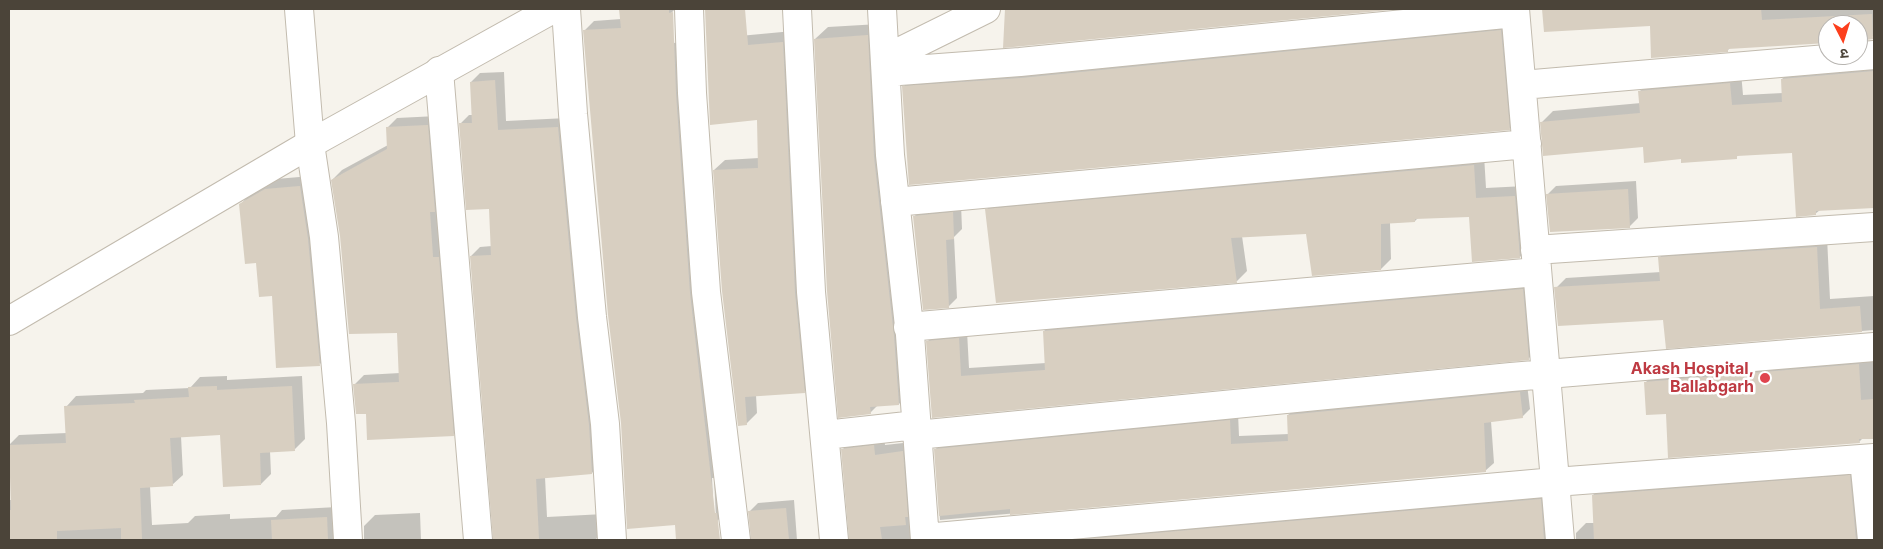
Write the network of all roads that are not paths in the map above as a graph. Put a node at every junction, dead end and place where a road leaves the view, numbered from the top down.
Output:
1 (299, 9) edge
2 (553, 9) edge
3 (566, 9) edge
4 (689, 9) edge
5 (797, 9) edge
6 (882, 9) edge
7 (986, 9) edge
8 (1515, 11) edge
9 (1874, 55) edge
10 (885, 65) junction
11 (439, 71) junction
12 (1522, 85) junction
13 (310, 144) junction
14 (1526, 144) junction
15 (895, 202) junction
16 (1874, 227) edge
17 (1536, 261) junction
18 (9, 321) edge
19 (908, 327) junction
20 (1874, 347) edge
21 (1546, 376) junction
22 (917, 430) junction
23 (825, 435) junction
24 (1869, 459) edge
25 (1555, 482) junction
26 (925, 539) edge
27 (348, 540) edge
28 (478, 540) edge
29 (612, 540) edge
30 (736, 540) edge
31 (834, 540) edge
32 (1560, 540) edge
33 (1872, 540) edge

1 - 13 street
2 - 11 street
3 - 29 street
4 - 30 street
5 - 23 street
6 - 10 street
7 - 10 street
8 - 10 street
8 - 12 street
9 - 12 street
10 - 15 street
11 - 13 street
11 - 28 street
12 - 14 street
13 - 18 street
13 - 27 street
14 - 15 street
14 - 17 street
15 - 19 street
16 - 17 street
17 - 19 street
17 - 21 street
19 - 22 street
20 - 21 street
21 - 22 street
21 - 25 street
22 - 23 street
22 - 26 street
23 - 31 street
24 - 25 street
24 - 33 street
25 - 26 street
25 - 32 street

